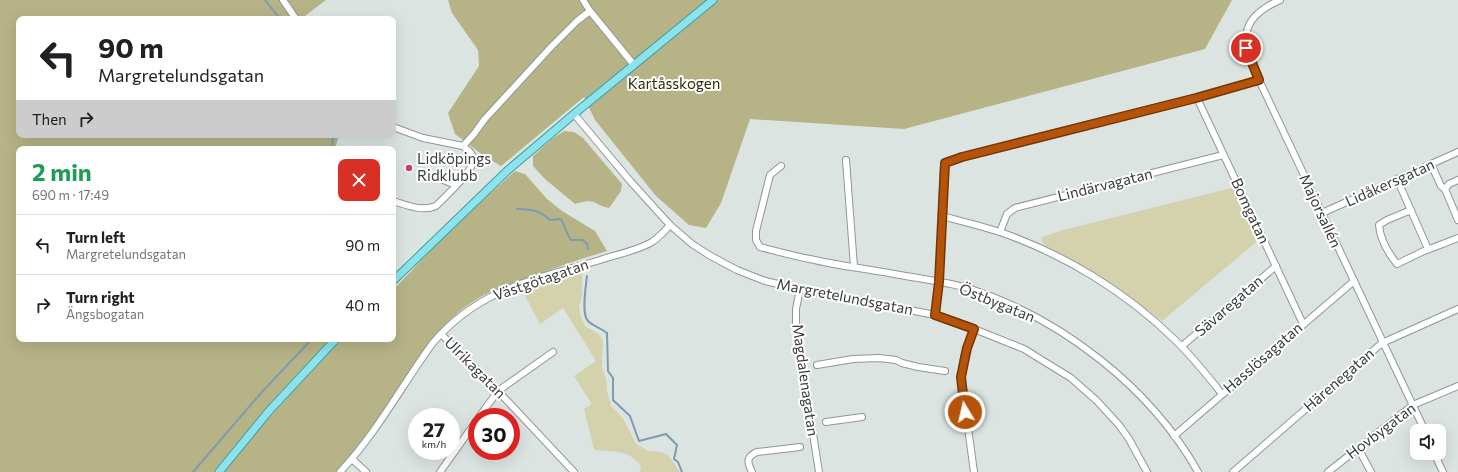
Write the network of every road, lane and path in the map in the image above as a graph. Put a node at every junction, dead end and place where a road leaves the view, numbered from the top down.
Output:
1 (283, 0) edge
2 (583, 0) edge
3 (713, 0) edge
4 (1280, 0) edge
5 (590, 11) junction
6 (294, 16) edge
7 (634, 65) junction
8 (1259, 80) junction
9 (1196, 98) junction
10 (574, 114) junction
11 (396, 128) edge
12 (463, 146) junction
13 (1458, 152) edge
14 (1224, 155) junction
15 (846, 160) dead end
16 (1431, 164) junction
17 (781, 166) dead end
18 (1397, 179) junction
19 (443, 180) dead end
20 (1458, 180) edge
21 (456, 184) junction
22 (1445, 189) junction
23 (396, 202) edge
24 (1411, 210) junction
25 (1322, 213) junction
26 (942, 216) junction
27 (1458, 220) edge
28 (670, 225) junction
29 (1000, 232) junction
30 (1458, 238) edge
31 (1427, 250) junction
32 (1276, 266) junction
33 (854, 267) junction
34 (396, 278) edge
35 (1354, 281) junction
36 (939, 282) junction
37 (800, 289) junction
38 (1458, 309) edge
39 (935, 315) junction
40 (1303, 324) junction
41 (974, 329) junction
42 (441, 334) junction
43 (333, 342) edge
44 (1382, 343) junction
45 (1182, 346) junction
46 (553, 352) dead end
47 (817, 365) dead end
48 (945, 371) dead end
49 (1458, 386) edge
50 (498, 391) junction
51 (1222, 394) junction
52 (1413, 405) junction
53 (486, 408) edge
54 (862, 417) dead end
55 (826, 422) dead end
56 (1422, 424) edge
57 (468, 433) edge
58 (1174, 436) junction
59 (800, 448) dead end
60 (1358, 448) junction
61 (352, 459) junction
62 (1437, 460) edge
63 (219, 472) edge
64 (340, 472) edge
65 (366, 472) edge
66 (440, 472) edge
67 (574, 472) edge
68 (752, 472) edge
69 (818, 472) edge
70 (974, 472) edge
71 (1147, 472) edge
72 (1198, 472) edge
73 (1233, 472) edge
74 (1328, 472) edge
75 (1370, 472) edge
76 (1443, 472) edge

1 - 6 street
2 - 5 street
3 - 7 main road
4 - 8 street, Majorsallén
5 - 7 street
5 - 12 street
7 - 10 main road
8 - 9 street
8 - 25 street, Majorsallén
9 - 14 street, Bomgatan
9 - 26 street
10 - 28 street, Margretelundsgatan
10 - 34 main road
11 - 12 street
12 - 21 street
13 - 16 street, Lidåkersgatan
14 - 29 street, Lindärvagatan
14 - 32 street, Bomgatan
15 - 33 street
16 - 18 street, Lidåkersgatan
16 - 22 street
17 - 33 street, Östbygatan
18 - 24 street
18 - 25 street, Lidåkersgatan
19 - 21 street
20 - 22 street
21 - 23 street
22 - 27 street
24 - 31 street
24 - 31 street
25 - 35 street, Majorsallén
26 - 29 street
26 - 36 street
28 - 37 street, Margretelundsgatan
28 - 42 street, Västgötagatan
29 - 45 street
30 - 31 street
32 - 40 street, Bomgatan
32 - 45 street, Sävaregatan
33 - 36 street, Östbygatan
35 - 40 street, Hasslösagatan
35 - 44 street, Majorsallén
36 - 39 street
36 - 58 street, Östbygatan
37 - 39 street, Margretelundsgatan
37 - 69 street, Magdalenagatan
38 - 44 street, Härenegatan
39 - 41 street, Margretelundsgatan
40 - 51 street, Hasslösagatan
41 - 70 street
41 - 71 street, Margretelundsgatan
42 - 50 street, Ulrikagatan
42 - 61 street, Västgötagatan
43 - 63 main road
44 - 52 street, Majorsallén
44 - 73 street, Härenegatan
45 - 51 street
46 - 50 street
47 - 48 street
49 - 52 street, Hovbygatan
50 - 53 street
50 - 67 street, Ulrikagatan
51 - 58 street, Hasslösagatan
52 - 56 street, Majorsallén
52 - 60 street, Hovbygatan
54 - 55 street
57 - 66 street
58 - 72 street, Östbygatan
59 - 68 street
60 - 74 street, Hovbygatan
60 - 75 street
61 - 64 street, Västgötagatan
61 - 65 street
62 - 76 street

